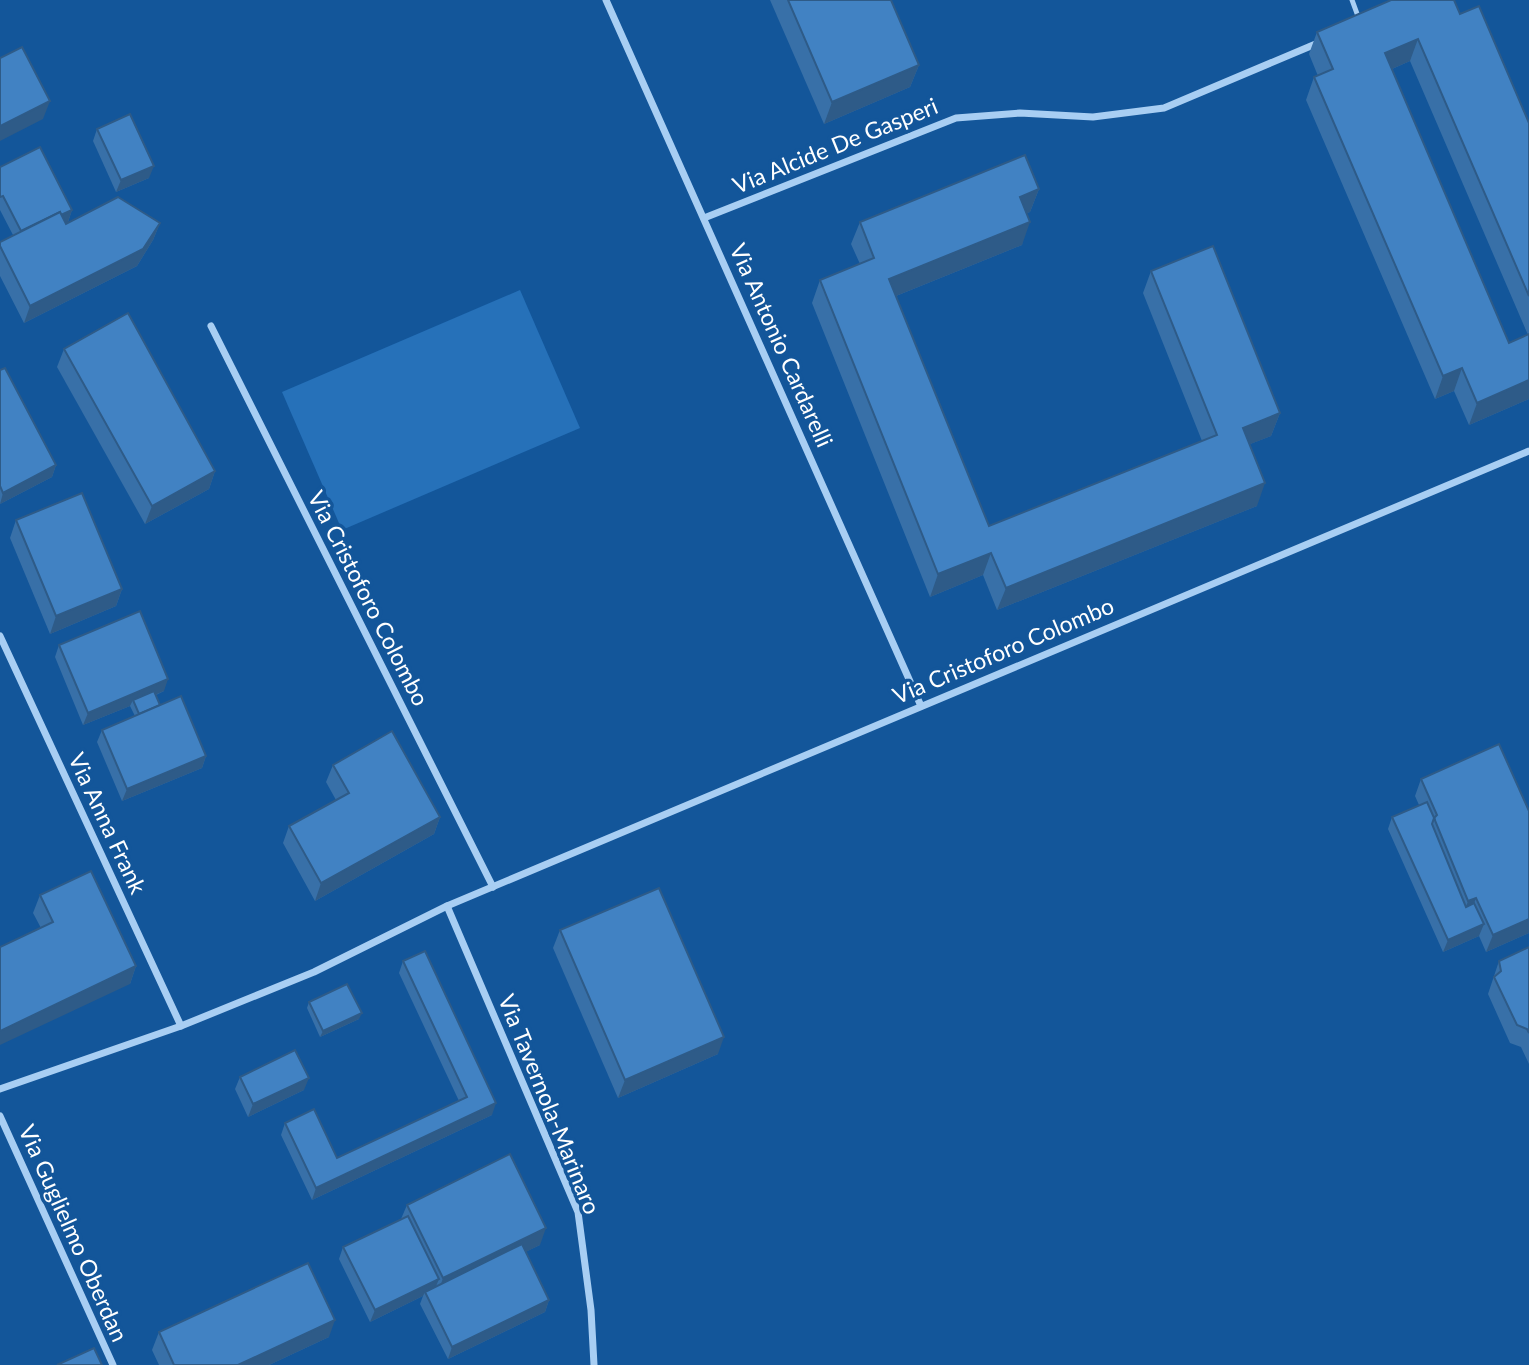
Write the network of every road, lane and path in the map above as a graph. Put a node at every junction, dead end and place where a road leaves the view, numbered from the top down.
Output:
1 (606, 0) edge
2 (1352, 0) edge
3 (1373, 20) edge
4 (1361, 25) junction
5 (1349, 30) edge
6 (1324, 41) edge
7 (704, 218) junction
8 (211, 326) dead end
9 (1529, 451) edge
10 (0, 636) edge
11 (921, 706) junction
12 (492, 887) junction
13 (447, 906) junction
14 (181, 1026) junction
15 (0, 1089) edge
16 (0, 1116) edge
17 (113, 1365) edge
18 (594, 1365) edge

1 - 7 street, Via Antonio Cardarelli
2 - 4 lane
3 - 4 street
4 - 5 street
6 - 7 street, Via Alcide De Gasperi
7 - 11 street, Via Antonio Cardarelli
8 - 12 street, Via Cristoforo Colombo
9 - 11 street, Via Cristoforo Colombo
10 - 14 street, Via Anna Frank
11 - 12 street, Via Cristoforo Colombo
12 - 13 street, Via Cristoforo Colombo
13 - 14 street, Via Cristoforo Colombo
13 - 18 street, Via Tavernola-Marinaro
14 - 15 street, Via Cristoforo Colombo
16 - 17 street, Via Guglielmo Oberdan

